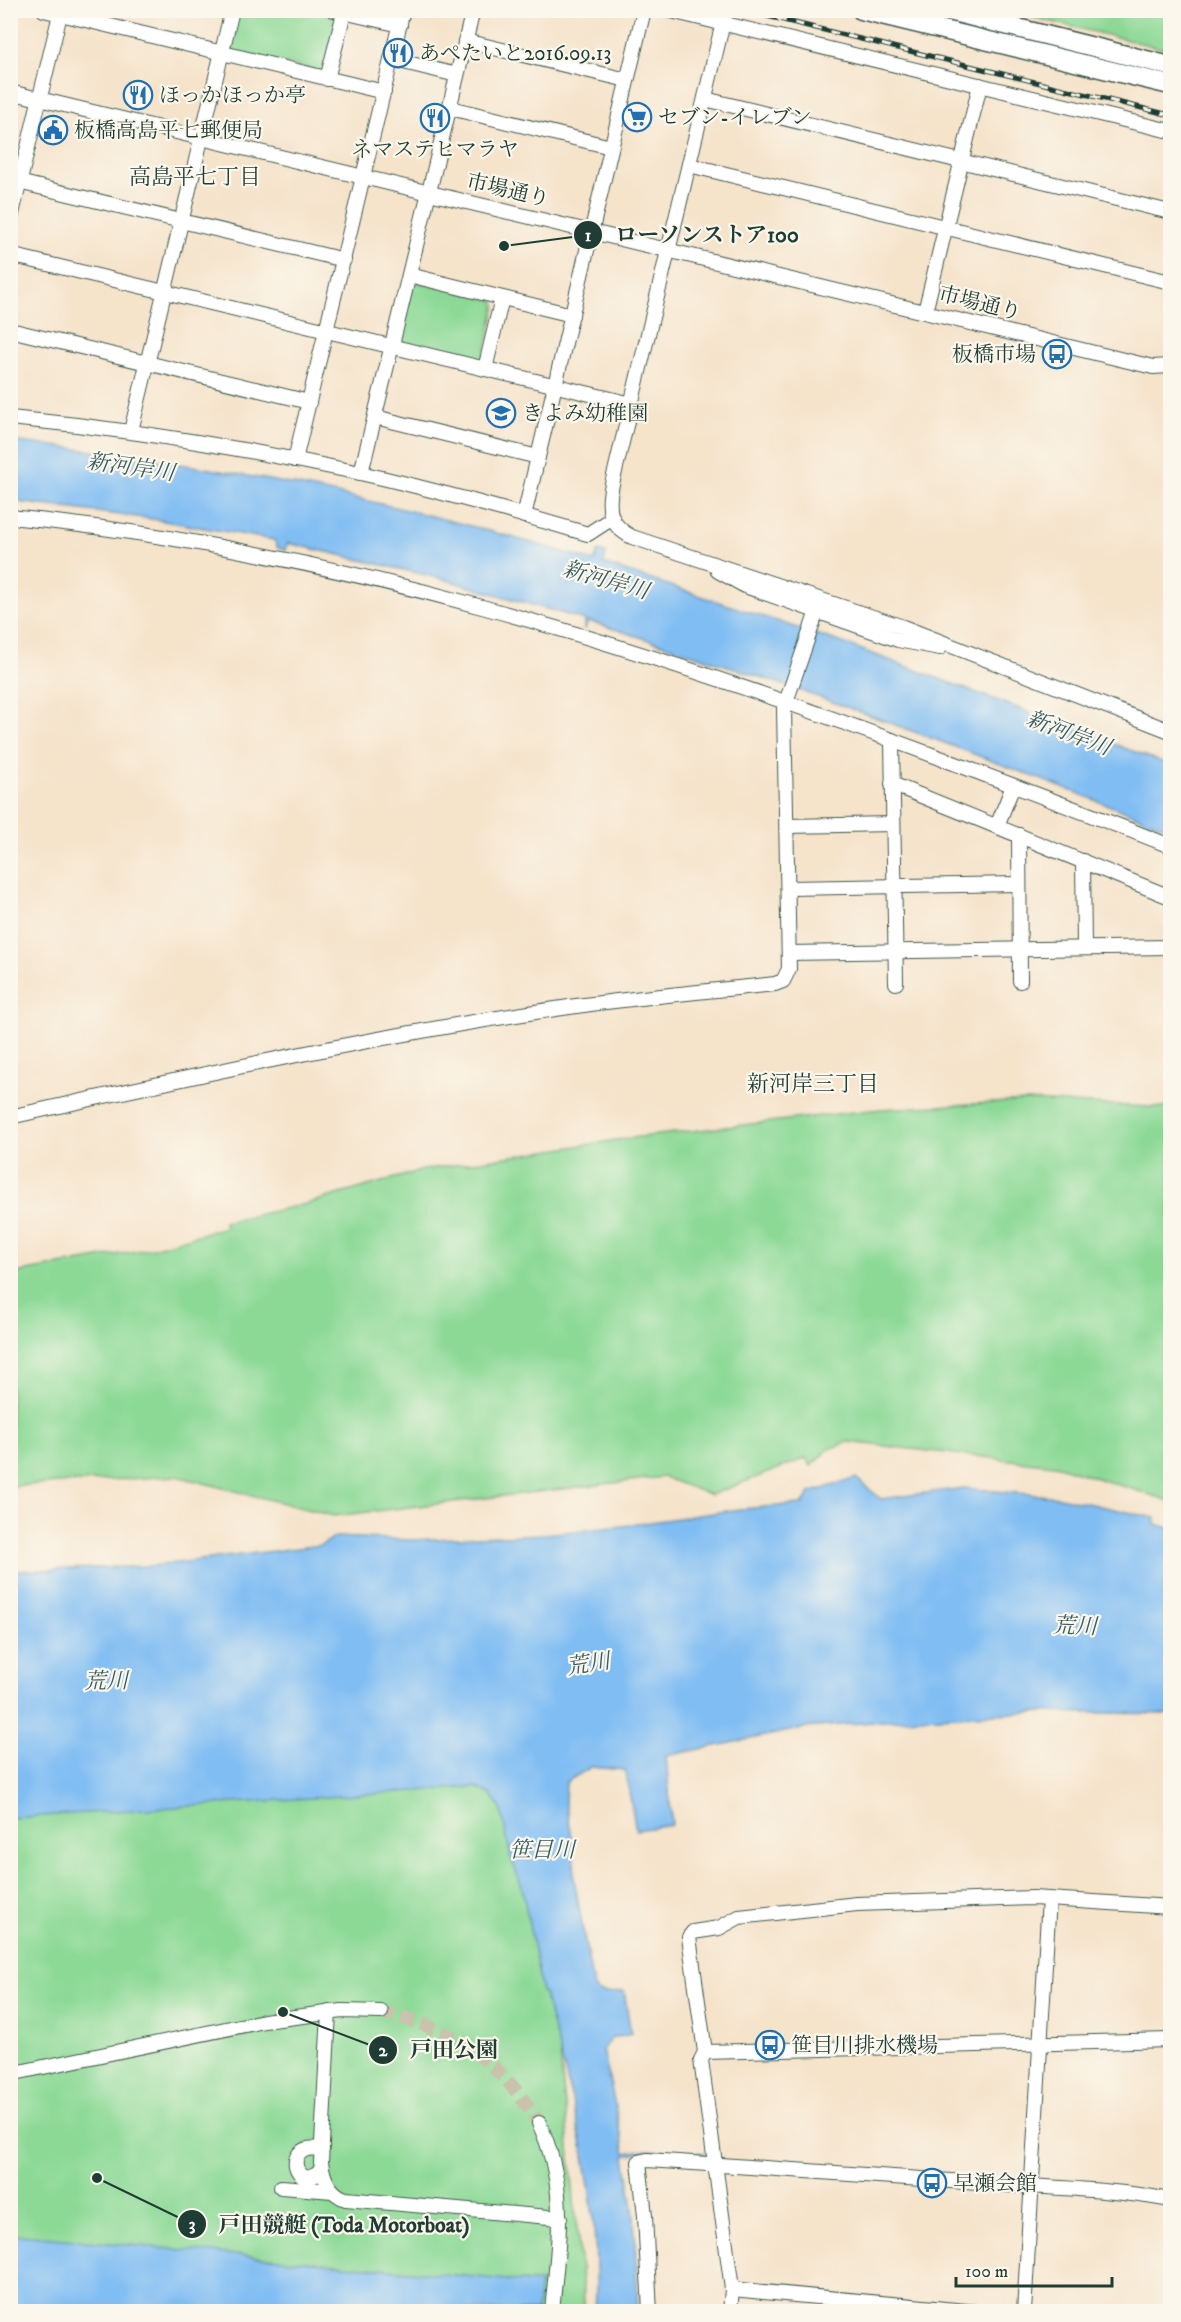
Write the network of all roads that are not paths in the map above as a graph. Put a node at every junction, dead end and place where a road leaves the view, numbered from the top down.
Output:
1 (44, 10) edge
2 (232, 10) edge
3 (403, 10) edge
4 (473, 10) edge
5 (644, 10) edge
6 (667, 10) edge
7 (861, 10) edge
8 (945, 10) edge
9 (61, 12) edge
10 (339, 12) edge
11 (724, 17) edge
12 (400, 25) junction
13 (465, 41) junction
14 (221, 53) junction
15 (392, 58) junction
16 (1170, 66) edge
17 (458, 75) junction
18 (327, 79) junction
19 (627, 80) junction
20 (980, 85) junction
21 (1170, 85) edge
22 (10, 92) edge
23 (384, 92) junction
24 (40, 99) junction
25 (705, 99) junction
26 (450, 108) junction
27 (1170, 131) edge
28 (201, 138) junction
29 (611, 147) junction
30 (962, 160) junction
31 (689, 165) junction
32 (364, 177) junction
33 (15, 181) edge
34 (429, 193) junction
35 (1170, 212) edge
36 (181, 221) junction
37 (10, 222) edge
38 (946, 227) junction
39 (591, 231) junction
40 (668, 250) junction
41 (10, 255) edge
42 (344, 260) junction
43 (409, 275) junction
44 (1170, 282) edge
45 (164, 291) junction
46 (502, 298) junction
47 (925, 312) junction
48 (572, 315) junction
49 (10, 330) edge
50 (327, 331) junction
51 (392, 346) junction
52 (147, 363) junction
53 (1170, 366) edge
54 (485, 369) junction
55 (555, 386) junction
56 (309, 402) junction
57 (632, 404) junction
58 (375, 417) junction
59 (10, 418) edge
60 (130, 431) junction
61 (538, 457) junction
62 (295, 459) junction
63 (362, 473) junction
64 (524, 516) junction
65 (10, 517) edge
66 (611, 519) junction
67 (686, 554) junction
68 (816, 614) junction
69 (977, 656) junction
70 (786, 701) junction
71 (1170, 731) edge
72 (892, 740) junction
73 (892, 784) junction
74 (1013, 786) junction
75 (893, 824) junction
76 (787, 826) junction
77 (997, 826) junction
78 (1018, 835) junction
79 (1170, 846) edge
80 (1083, 861) junction
81 (1019, 884) junction
82 (895, 886) junction
83 (788, 888) junction
84 (1170, 897) edge
85 (1170, 947) edge
86 (1084, 948) junction
87 (1020, 949) junction
88 (895, 951) junction
89 (789, 953) junction
90 (1020, 981) dead end
91 (896, 983) dead end
92 (10, 1117) edge
93 (1049, 1899) junction
94 (1170, 1907) edge
95 (329, 2012) junction
96 (381, 2012) tunnel mouth
97 (1170, 2040) edge
98 (1040, 2043) junction
99 (705, 2052) junction
100 (10, 2074) edge
101 (539, 2123) tunnel mouth
102 (322, 2149) junction
103 (716, 2165) junction
104 (322, 2169) junction
105 (281, 2187) dead end
106 (1032, 2187) junction
107 (333, 2191) junction
108 (1170, 2200) edge
109 (560, 2218) junction
110 (732, 2289) junction
111 (552, 2312) edge
112 (650, 2312) edge
113 (730, 2312) edge
114 (977, 2312) edge
115 (1024, 2312) edge

1 - 9 street
2 - 14 street
3 - 12 street
4 - 13 street
5 - 19 street
6 - 11 street
7 - 21 main road
8 - 16 main road
9 - 14 street
9 - 24 street
10 - 12 street
10 - 18 street
11 - 20 street
11 - 25 street
12 - 15 street
13 - 17 street
13 - 19 street
14 - 18 street
14 - 28 street
15 - 17 street
15 - 23 street
17 - 26 street
18 - 23 street
19 - 29 street
20 - 27 street
20 - 30 street
22 - 24 street, 市場通り
23 - 32 street
24 - 28 street, 市場通り
24 - 33 street
25 - 30 street
25 - 31 street
26 - 29 street
26 - 34 street
28 - 32 street, 市場通り
28 - 36 street
29 - 39 street
30 - 35 street
30 - 38 street
31 - 38 street
31 - 40 street
32 - 34 street, 市場通り
32 - 42 street
33 - 36 street
33 - 37 street
34 - 39 street, 市場通り
34 - 43 street
36 - 42 street
36 - 45 street
38 - 44 street
38 - 47 street
39 - 40 street, 市場通り
39 - 48 street
40 - 47 street, 市場通り
40 - 57 street
41 - 45 street
42 - 50 street
43 - 46 street
43 - 51 street
45 - 50 street
45 - 52 street
46 - 48 street
46 - 54 street
47 - 53 street, 市場通り
48 - 55 street
49 - 52 street
50 - 51 street
50 - 56 street
51 - 54 street
51 - 58 street
52 - 56 street
52 - 60 street
54 - 55 street
55 - 57 street
55 - 61 street
56 - 62 street
57 - 66 street
58 - 61 street
58 - 63 street
59 - 60 street
60 - 62 street
61 - 64 street
62 - 63 street
63 - 64 street
64 - 66 street
65 - 70 street
66 - 67 street
67 - 68 street
67 - 69 street
68 - 69 street
68 - 70 street
69 - 71 street
70 - 72 street
70 - 76 street
72 - 73 street
72 - 74 street
73 - 75 street
73 - 77 street
74 - 77 street
74 - 79 street
75 - 76 street
75 - 82 street
76 - 83 street
77 - 78 street
78 - 80 street
78 - 81 street
80 - 84 street
80 - 86 street
81 - 82 street
81 - 87 street
82 - 83 street
82 - 88 street
83 - 89 street
85 - 86 street
86 - 87 street
87 - 88 street
87 - 90 street
88 - 89 street
88 - 91 street
89 - 92 street
93 - 94 street
93 - 98 street
93 - 99 street
95 - 96 street
95 - 100 street
95 - 102 street
97 - 98 street
98 - 99 street
98 - 106 street
99 - 103 street
101 - 109 street
102 - 104 street
102 - 104 street
103 - 106 street
103 - 110 street
103 - 112 street
104 - 107 street
105 - 107 street
106 - 108 street
106 - 115 street
107 - 109 street
109 - 111 street
110 - 113 street
110 - 114 street

